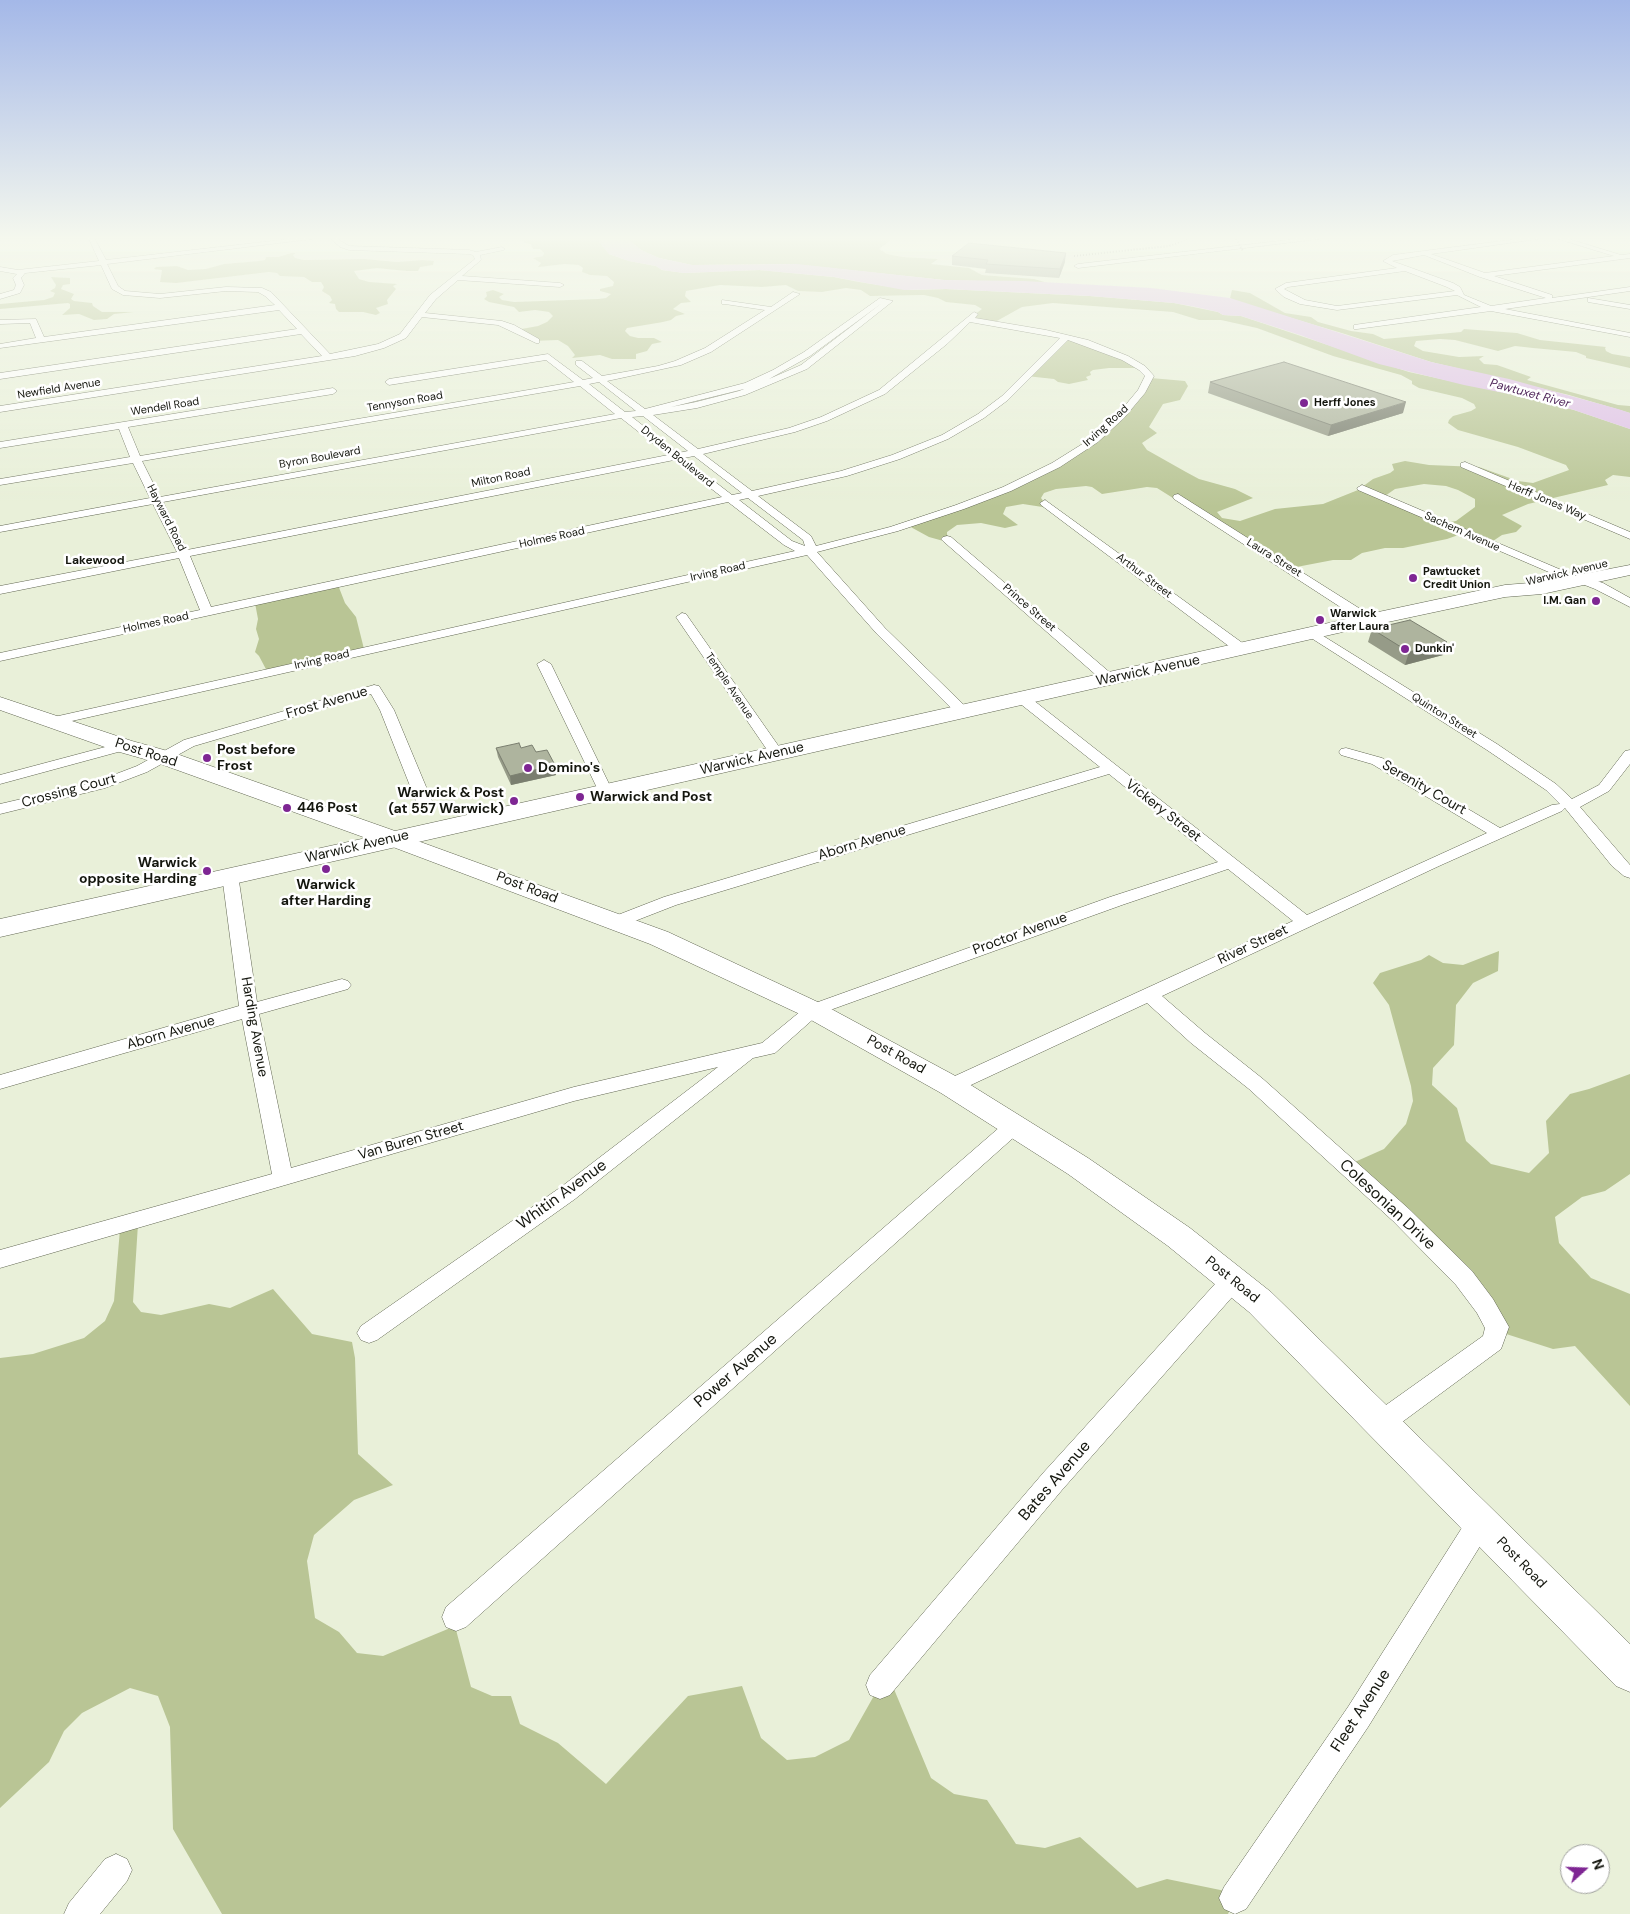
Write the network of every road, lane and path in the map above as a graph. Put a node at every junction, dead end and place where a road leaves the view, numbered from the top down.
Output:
1 (36, 328) edge
2 (126, 328) edge
3 (300, 328) edge
4 (410, 328) edge
5 (513, 328) edge
6 (741, 328) edge
7 (842, 328) edge
8 (854, 328) edge
9 (958, 328) edge
10 (1025, 328) edge
11 (1595, 328) edge
12 (303, 331) junction
13 (1630, 335) edge
14 (1066, 337) junction
15 (41, 340) junction
16 (536, 342) dead end
17 (819, 345) junction
18 (0, 346) edge
19 (830, 347) junction
20 (328, 357) junction
21 (579, 362) dead end
22 (771, 374) junction
23 (0, 376) edge
24 (783, 377) junction
25 (601, 380) junction
26 (389, 382) dead end
27 (582, 383) junction
28 (333, 392) dead end
29 (0, 409) edge
30 (645, 412) junction
31 (624, 415) junction
32 (122, 425) junction
33 (0, 445) edge
34 (694, 452) junction
35 (676, 456) junction
36 (136, 459) junction
37 (1465, 465) dead end
38 (0, 482) edge
39 (1362, 488) dead end
40 (751, 494) junction
41 (1178, 497) dead end
42 (730, 499) junction
43 (157, 500) junction
44 (1045, 503) dead end
45 (0, 529) edge
46 (1630, 536) edge
47 (947, 539) dead end
48 (810, 551) junction
49 (183, 553) junction
50 (1630, 558) edge
51 (1630, 570) edge
52 (1562, 574) junction
53 (1581, 580) junction
54 (0, 590) edge
55 (1505, 591) junction
56 (1630, 603) edge
57 (208, 612) junction
58 (682, 617) dead end
59 (1369, 620) junction
60 (1312, 633) junction
61 (1243, 650) junction
62 (0, 657) edge
63 (544, 664) dead end
64 (1109, 679) junction
65 (1023, 699) junction
66 (0, 702) edge
67 (963, 712) junction
68 (54, 721) junction
69 (124, 746) junction
70 (1346, 752) dead end
71 (777, 754) junction
72 (1630, 754) edge
73 (163, 757) junction
74 (1110, 769) junction
75 (0, 780) edge
76 (606, 792) junction
77 (424, 802) dead end
78 (1564, 807) junction
79 (0, 809) edge
80 (1498, 833) junction
81 (393, 838) junction
82 (1230, 863) junction
83 (1630, 873) edge
84 (230, 876) junction
85 (616, 922) junction
86 (1305, 922) junction
87 (0, 928) edge
88 (342, 985) dead end
89 (1148, 994) junction
90 (249, 1010) junction
91 (812, 1010) junction
92 (751, 1052) junction
93 (0, 1082) edge
94 (951, 1086) junction
95 (1014, 1125) junction
96 (283, 1178) junction
97 (0, 1258) edge
98 (1233, 1280) junction
99 (369, 1333) dead end
100 (1381, 1423) junction
101 (1481, 1521) junction
102 (456, 1617) dead end
103 (1630, 1672) edge
104 (880, 1685) dead end
105 (116, 1870) dead end
106 (1235, 1898) dead end
107 (80, 1914) edge

1 - 15 street
2 - 15 street
3 - 12 street
4 - 20 street, Newfield Avenue
5 - 16 street
6 - 25 street, Tennyson Road
7 - 17 street, Byron Boulevard
8 - 19 street, Byron Boulevard
9 - 34 street, Milton Road
10 - 14 street, Irving Road
11 - 13 street
12 - 20 street
12 - 23 street
14 - 40 street, Holmes Road
14 - 48 street, Irving Road
15 - 18 street
17 - 19 street
17 - 22 street, Byron Boulevard
19 - 24 street, Byron Boulevard
20 - 29 street, Newfield Avenue
21 - 25 street, Dryden Boulevard
22 - 24 street
22 - 30 street, Byron Boulevard
24 - 30 street, Byron Boulevard
25 - 27 street, Tennyson Road
25 - 30 street, Dryden Boulevard
26 - 27 street, Dryden Boulevard
27 - 31 street, Dryden Boulevard
27 - 36 street, Tennyson Road
28 - 32 street, Wendell Road
30 - 31 street, Byron Boulevard
30 - 34 street, Dryden Boulevard
31 - 35 street, Dryden Boulevard
31 - 43 street, Byron Boulevard
32 - 33 street, Wendell Road
32 - 36 street, Hayward Road
34 - 35 street, Milton Road
34 - 40 street, Dryden Boulevard
35 - 42 street, Dryden Boulevard
35 - 49 street, Milton Road
36 - 38 street, Tennyson Road
36 - 43 street, Hayward Road
37 - 46 street, Herff Jones Way
39 - 52 street, Sachem Avenue
40 - 42 street, Holmes Road
40 - 48 street, Dryden Boulevard
41 - 59 street, Laura Street
42 - 48 street, Dryden Boulevard
42 - 57 street, Holmes Road
43 - 45 street, Byron Boulevard
43 - 49 street, Hayward Road
44 - 61 street, Arthur Street
47 - 64 street, Prince Street
48 - 67 street, Dryden Boulevard
48 - 68 street, Irving Road
49 - 54 street, Milton Road
49 - 57 street, Hayward Road
50 - 52 main road, Warwick Avenue
51 - 53 main road, Warwick Avenue
52 - 55 main road, Warwick Avenue
53 - 55 main road, Warwick Avenue
53 - 56 street
55 - 59 main road, Warwick Avenue
57 - 62 street, Holmes Road
58 - 71 street, Temple Avenue
59 - 60 main road, Warwick Avenue
60 - 61 main road, Warwick Avenue
60 - 78 street, Quinton Street
61 - 64 main road, Warwick Avenue
63 - 76 street
64 - 65 main road, Warwick Avenue
65 - 67 main road, Warwick Avenue
65 - 74 street, Vickery Street
66 - 68 main road, Post Road
67 - 71 main road, Warwick Avenue
68 - 69 main road, Post Road
69 - 73 main road, Post Road
69 - 75 street
70 - 80 street, Serenity Court
71 - 76 main road, Warwick Avenue
72 - 78 street, River Street
73 - 77 street, Frost Avenue
73 - 79 street, Crossing Court
73 - 81 main road, Post Road
74 - 82 street, Vickery Street
74 - 85 street, Aborn Avenue
76 - 81 main road, Warwick Avenue
78 - 80 street, River Street
78 - 83 street, Quinton Street
80 - 86 street, River Street
81 - 84 main road, Warwick Avenue
81 - 85 main road, Post Road
82 - 86 street, Vickery Street
82 - 91 street, Proctor Avenue
84 - 87 main road, Warwick Avenue
84 - 90 street, Harding Avenue
85 - 91 main road, Post Road
86 - 89 street, River Street
88 - 90 street, Aborn Avenue
89 - 94 street, River Street
89 - 100 street, Colesonian Drive
90 - 93 street, Aborn Avenue
90 - 96 street, Harding Avenue
91 - 92 street, Van Buren Street
91 - 94 main road, Post Road
92 - 96 street, Van Buren Street
92 - 99 street, Whitin Avenue
94 - 95 main road, Post Road
95 - 98 main road, Post Road
95 - 102 street, Power Avenue
96 - 97 street, Van Buren Street
98 - 100 main road, Post Road
98 - 104 street, Bates Avenue
100 - 101 main road, Post Road
101 - 103 main road, Post Road
101 - 106 street, Fleet Avenue
105 - 107 street

